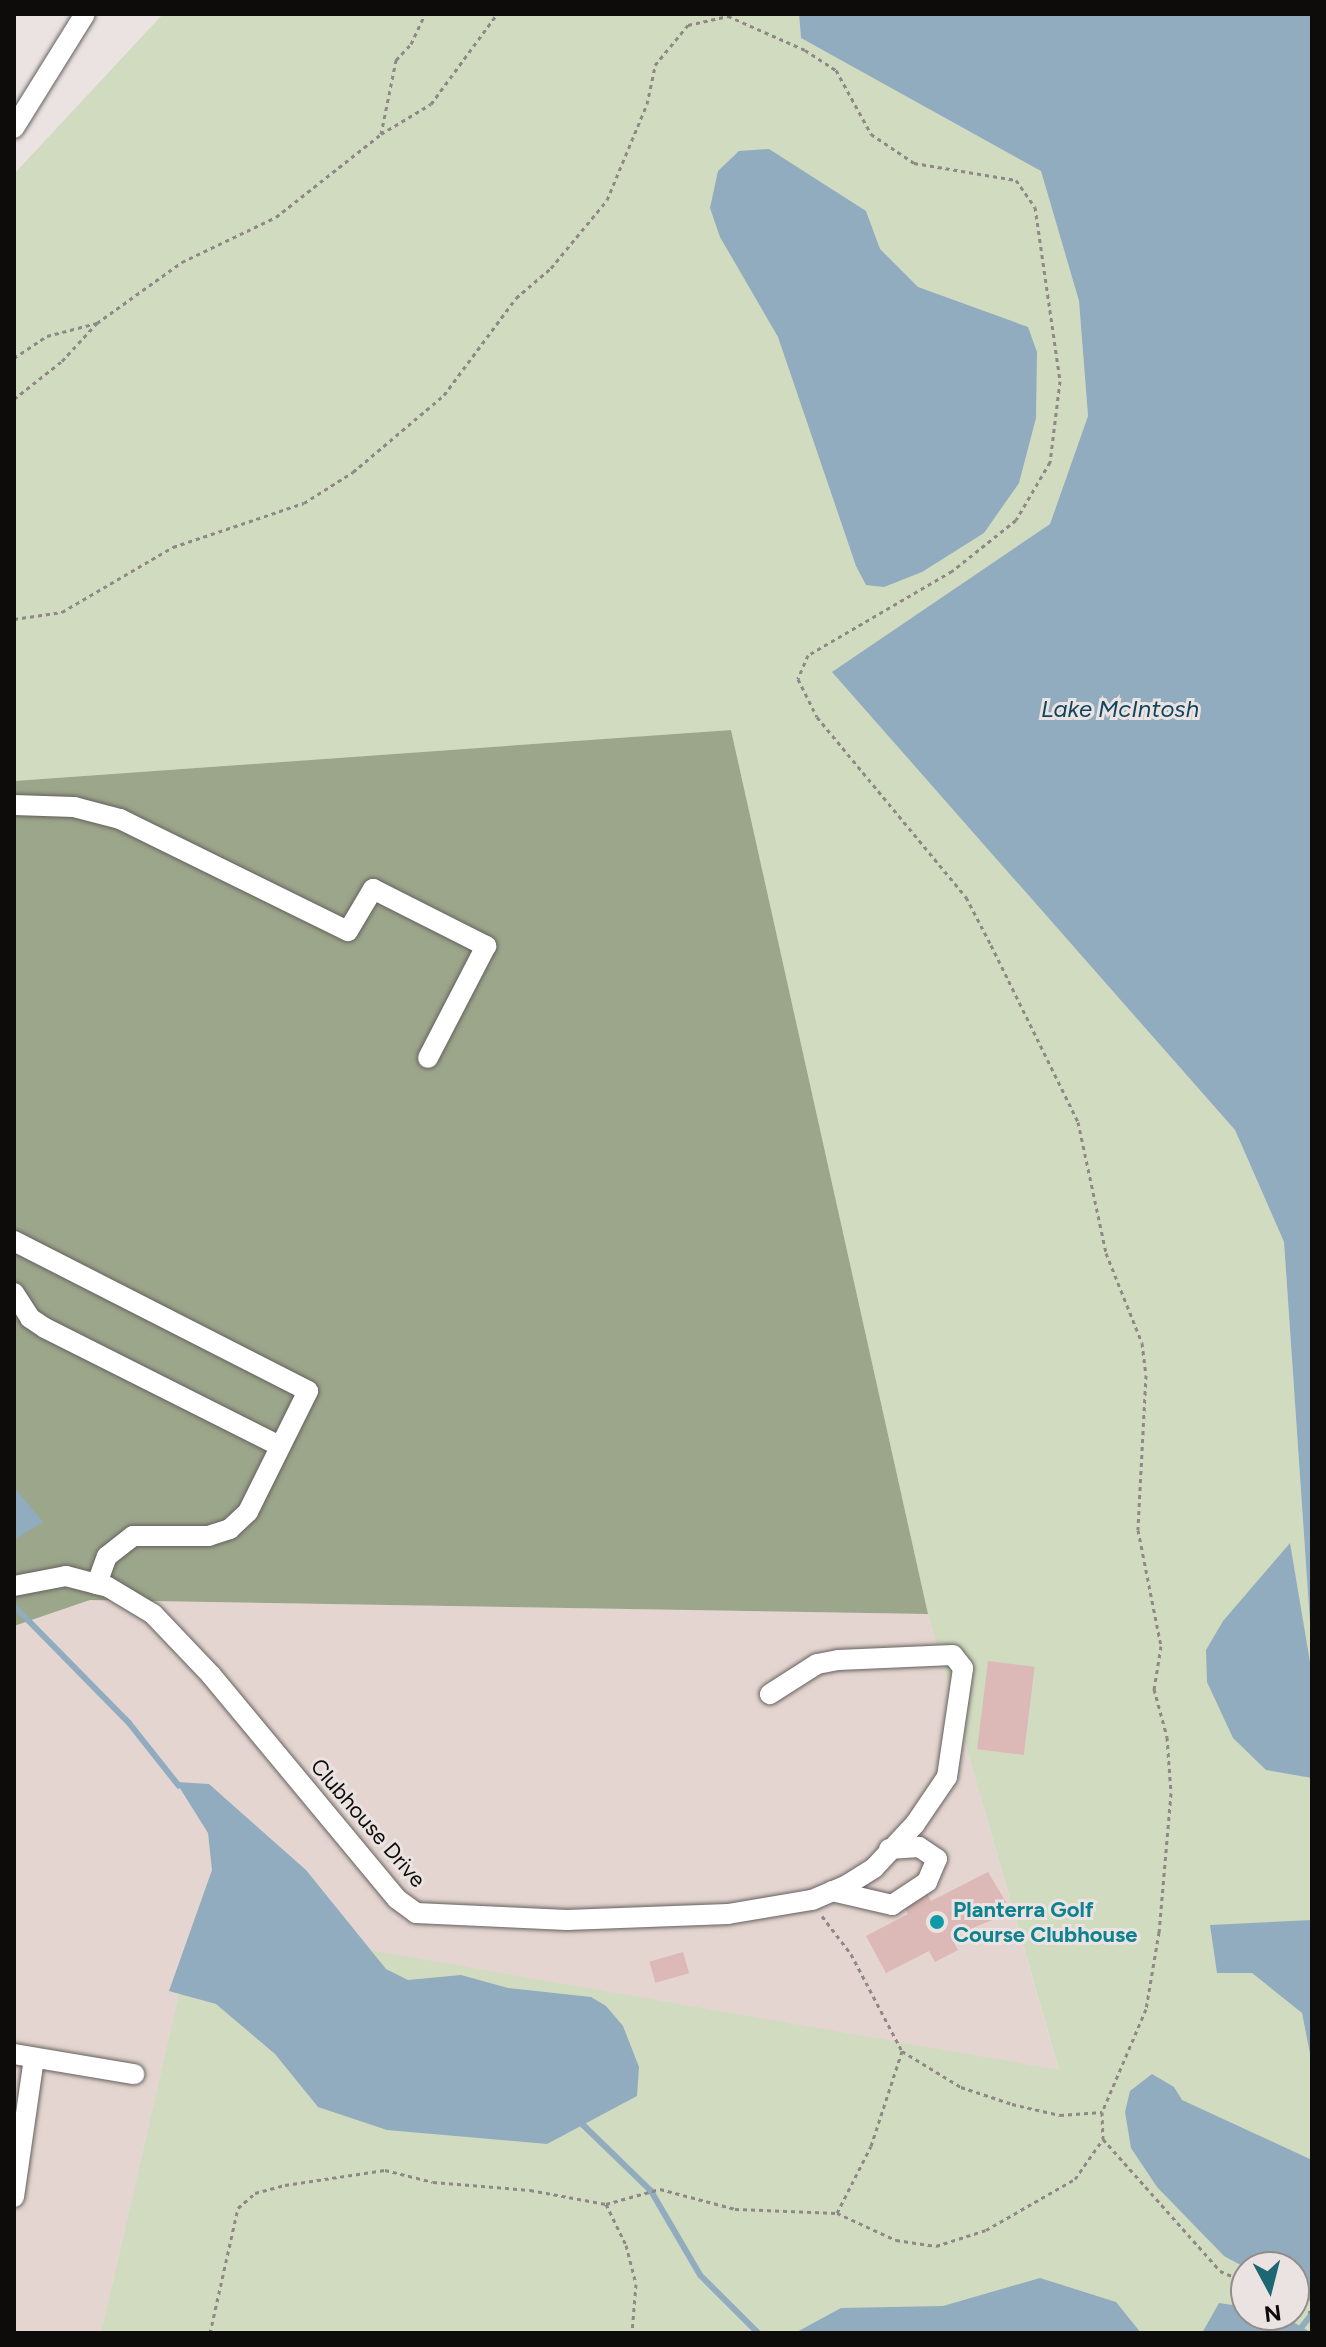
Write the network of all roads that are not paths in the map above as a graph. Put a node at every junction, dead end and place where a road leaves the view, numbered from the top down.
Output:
1 (85, 14) edge
2 (14, 128) edge
3 (14, 805) edge
4 (428, 1058) dead end
5 (14, 1241) edge
6 (14, 1293) edge
7 (280, 1446) junction
8 (97, 1584) junction
9 (14, 1586) edge
10 (770, 1694) dead end
11 (889, 1849) junction
12 (832, 1891) junction
13 (24, 2056) edge
14 (134, 2074) dead end
15 (14, 2197) edge

1 - 2 street
3 - 4 street
5 - 7 street
6 - 7 street
7 - 8 street
8 - 9 street, Clubhouse Drive
8 - 12 street, Clubhouse Drive
10 - 11 street, Clubhouse Drive
11 - 12 street, Clubhouse Drive
11 - 12 street
13 - 14 street
13 - 15 street

